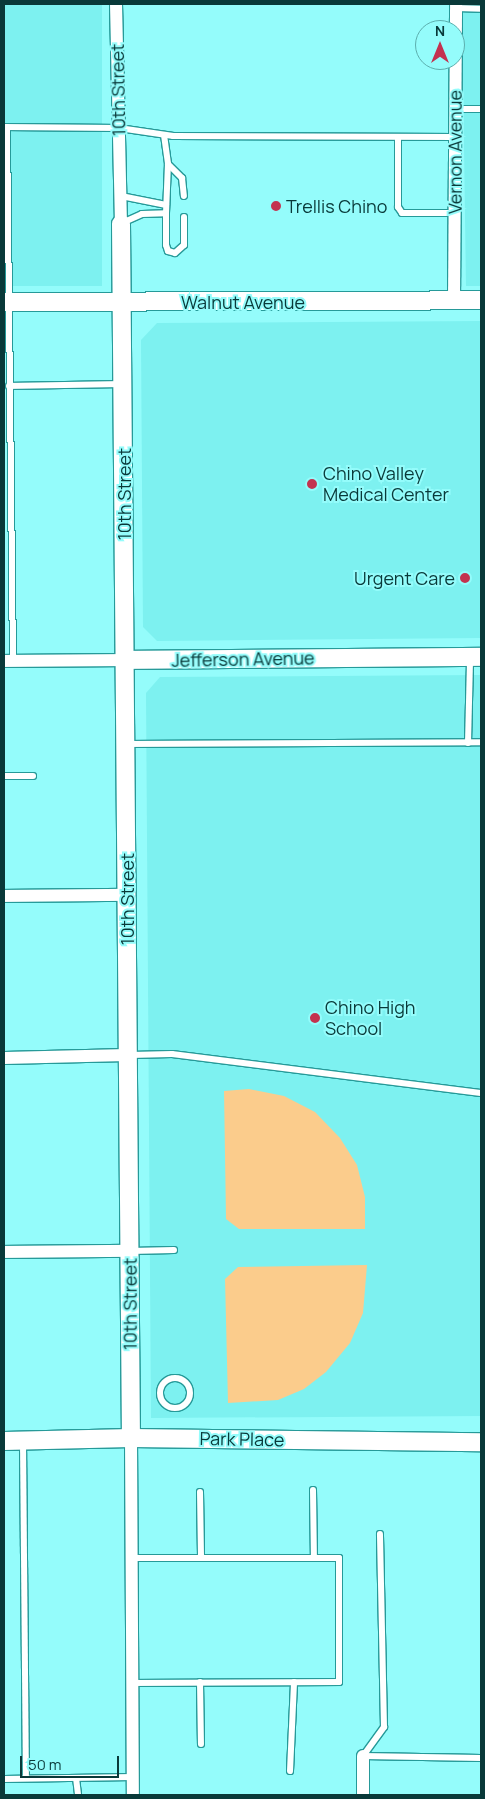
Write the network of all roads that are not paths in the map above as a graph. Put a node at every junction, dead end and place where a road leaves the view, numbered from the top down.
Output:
1 (116, 4) edge
2 (456, 6) edge
3 (481, 9) edge
4 (481, 109) edge
5 (456, 110) junction
6 (5, 127) edge
7 (119, 128) junction
8 (164, 135) junction
9 (398, 137) junction
10 (455, 138) junction
11 (169, 165) junction
12 (120, 196) junction
13 (184, 196) dead end
14 (166, 205) junction
15 (166, 213) junction
16 (455, 213) junction
17 (184, 217) dead end
18 (121, 224) junction
19 (481, 300) edge
20 (454, 301) junction
21 (6, 302) edge
22 (123, 302) junction
23 (6, 347) edge
24 (124, 384) junction
25 (9, 386) junction
26 (476, 657) edge
27 (125, 660) junction
28 (8, 661) edge
29 (468, 742) junction
30 (481, 742) edge
31 (126, 744) junction
32 (4, 776) edge
33 (33, 776) dead end
34 (127, 895) junction
35 (4, 896) edge
36 (128, 1055) junction
37 (4, 1058) edge
38 (481, 1093) edge
39 (174, 1250) dead end
40 (129, 1251) junction
41 (4, 1252) edge
42 (184, 1405) joint
43 (131, 1438) junction
44 (24, 1440) junction
45 (4, 1441) edge
46 (481, 1442) edge
47 (314, 1490) dead end
48 (200, 1492) dead end
49 (380, 1534) dead end
50 (132, 1558) junction
51 (201, 1558) junction
52 (314, 1558) junction
53 (200, 1682) junction
54 (294, 1682) junction
55 (132, 1683) junction
56 (201, 1744) dead end
57 (363, 1756) junction
58 (481, 1758) edge
59 (290, 1771) dead end
60 (133, 1777) junction
61 (4, 1778) edge
62 (26, 1778) junction
63 (76, 1778) junction
64 (78, 1795) edge
65 (133, 1795) edge
66 (363, 1795) edge

1 - 7 street, 10th Street
2 - 3 lane
2 - 5 street, Vernon Avenue
4 - 5 lane
5 - 10 street, Vernon Avenue
6 - 7 lane
6 - 21 lane
7 - 8 lane
7 - 12 street, 10th Street
8 - 9 lane
8 - 11 lane
9 - 10 lane
9 - 16 lane
10 - 16 street, Vernon Avenue
11 - 13 lane
11 - 14 lane
12 - 14 lane
12 - 18 street, 10th Street
14 - 15 lane
15 - 17 lane
15 - 18 lane
16 - 20 street, Vernon Avenue
18 - 22 street, 10th Street
19 - 20 street, Walnut Avenue
20 - 22 street, Walnut Avenue
21 - 22 street, Walnut Avenue
21 - 23 lane
22 - 24 street, 10th Street
23 - 25 lane
24 - 25 lane
24 - 27 street, 10th Street
25 - 28 lane
26 - 27 street, Jefferson Avenue
26 - 29 lane
27 - 28 street, Jefferson Avenue
27 - 31 street, 10th Street
29 - 30 lane
29 - 31 lane
31 - 34 street, 10th Street
32 - 33 lane
34 - 35 street
34 - 36 street, 10th Street
36 - 37 street
36 - 38 lane
36 - 40 street, 10th Street
39 - 40 lane
40 - 41 street
40 - 43 street, 10th Street
42 - 42 lane
43 - 44 street, Park Place
43 - 46 street, Park Place
43 - 50 street, 10th Street
44 - 45 street, Park Place
44 - 62 lane
47 - 52 lane
48 - 51 lane
49 - 57 lane
50 - 51 lane
50 - 55 street, 10th Street
51 - 52 lane
52 - 54 lane
53 - 54 lane
53 - 55 lane
53 - 56 lane
54 - 59 lane
55 - 60 street, 10th Street
57 - 58 lane
57 - 66 street
60 - 63 lane
60 - 65 street, 10th Street
61 - 62 lane
62 - 63 lane
63 - 64 lane

